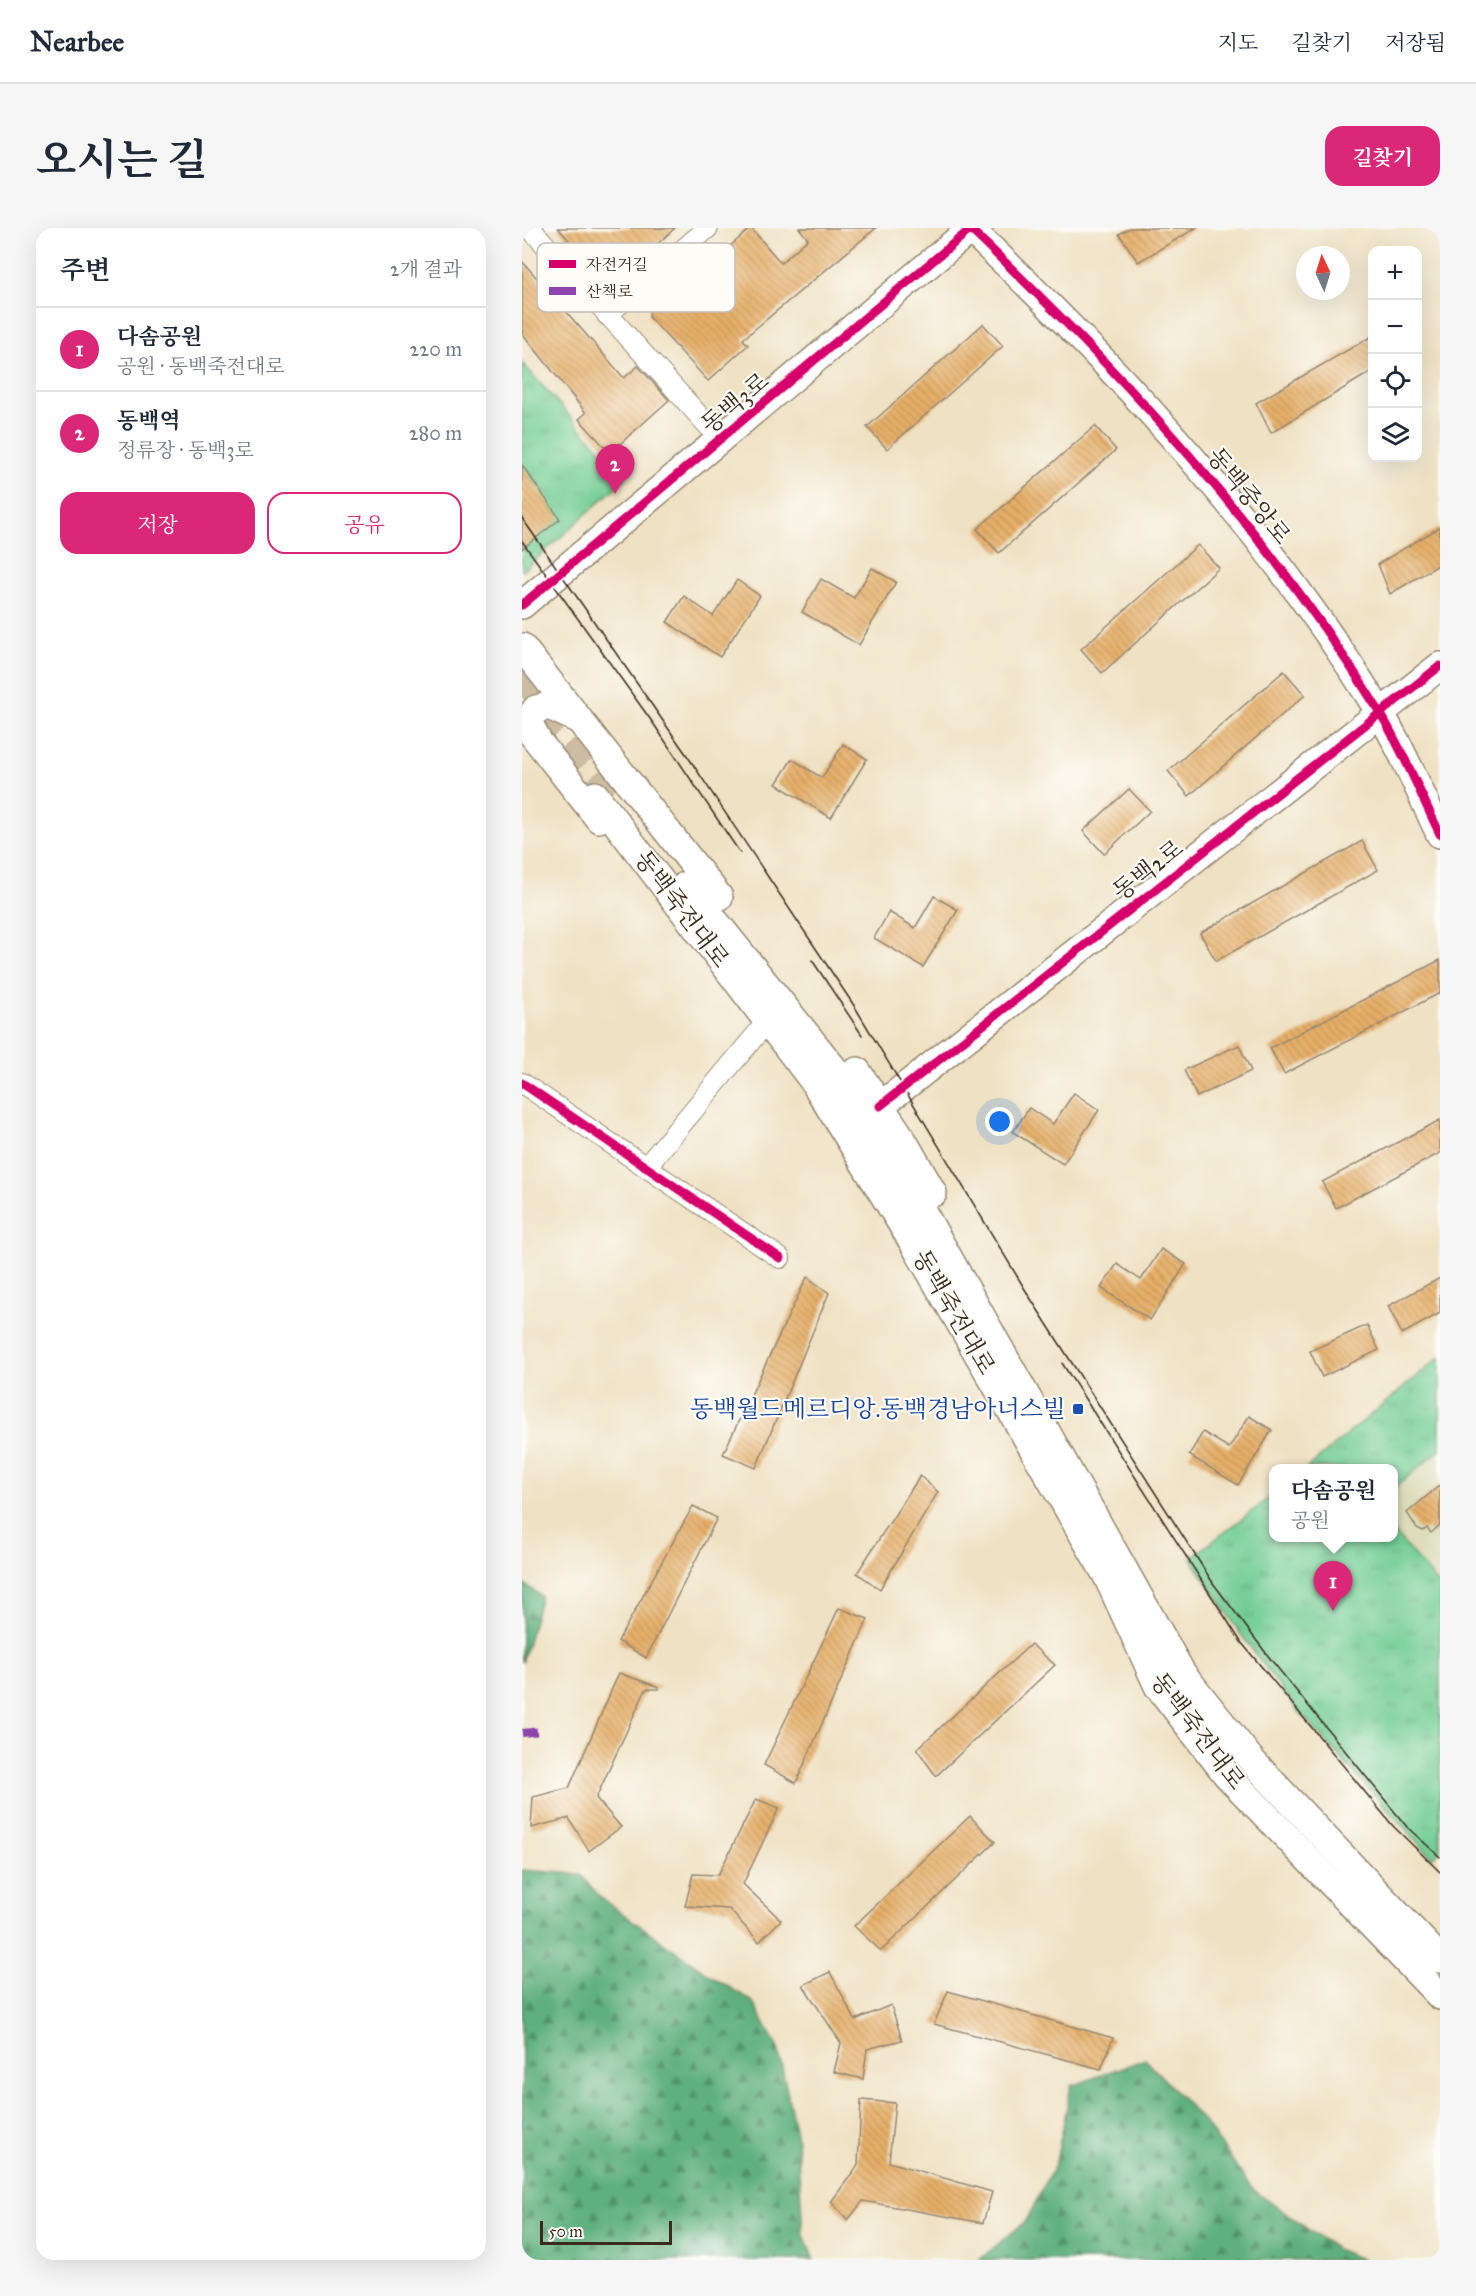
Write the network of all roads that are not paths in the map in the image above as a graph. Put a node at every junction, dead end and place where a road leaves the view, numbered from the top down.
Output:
1 (530, 228) edge
2 (708, 228) edge
3 (971, 228) edge
4 (543, 243) edge
5 (691, 243) edge
6 (605, 312) edge
7 (611, 312) edge
8 (608, 315) junction
9 (721, 440) junction
10 (522, 605) edge
11 (522, 647) edge
12 (1440, 666) edge
13 (1380, 712) junction
14 (580, 722) junction
15 (529, 730) edge
16 (603, 793) tunnel mouth
17 (1440, 834) edge
18 (760, 1030) junction
19 (522, 1083) edge
20 (880, 1106) junction
21 (646, 1167) junction
22 (780, 1258) dead end
23 (1112, 1566) junction
24 (1440, 1959) edge
25 (1440, 1996) edge

1 - 4 street
2 - 5 street
3 - 9 main road, 동백3로
3 - 13 main road, 동백중앙로
6 - 8 street
7 - 8 street
8 - 9 street
9 - 10 main road, 동백3로
11 - 14 main road
12 - 13 main road, 동백2로
13 - 17 main road, 동백중앙로
13 - 20 main road, 동백2로
14 - 15 main road
14 - 20 main road
15 - 18 main road
16 - 23 main road, 동백죽전대로
18 - 21 street
18 - 23 main road
19 - 21 street
20 - 23 main road
21 - 22 street
23 - 24 main road, 동백죽전대로
23 - 25 main road, 동백죽전대로

